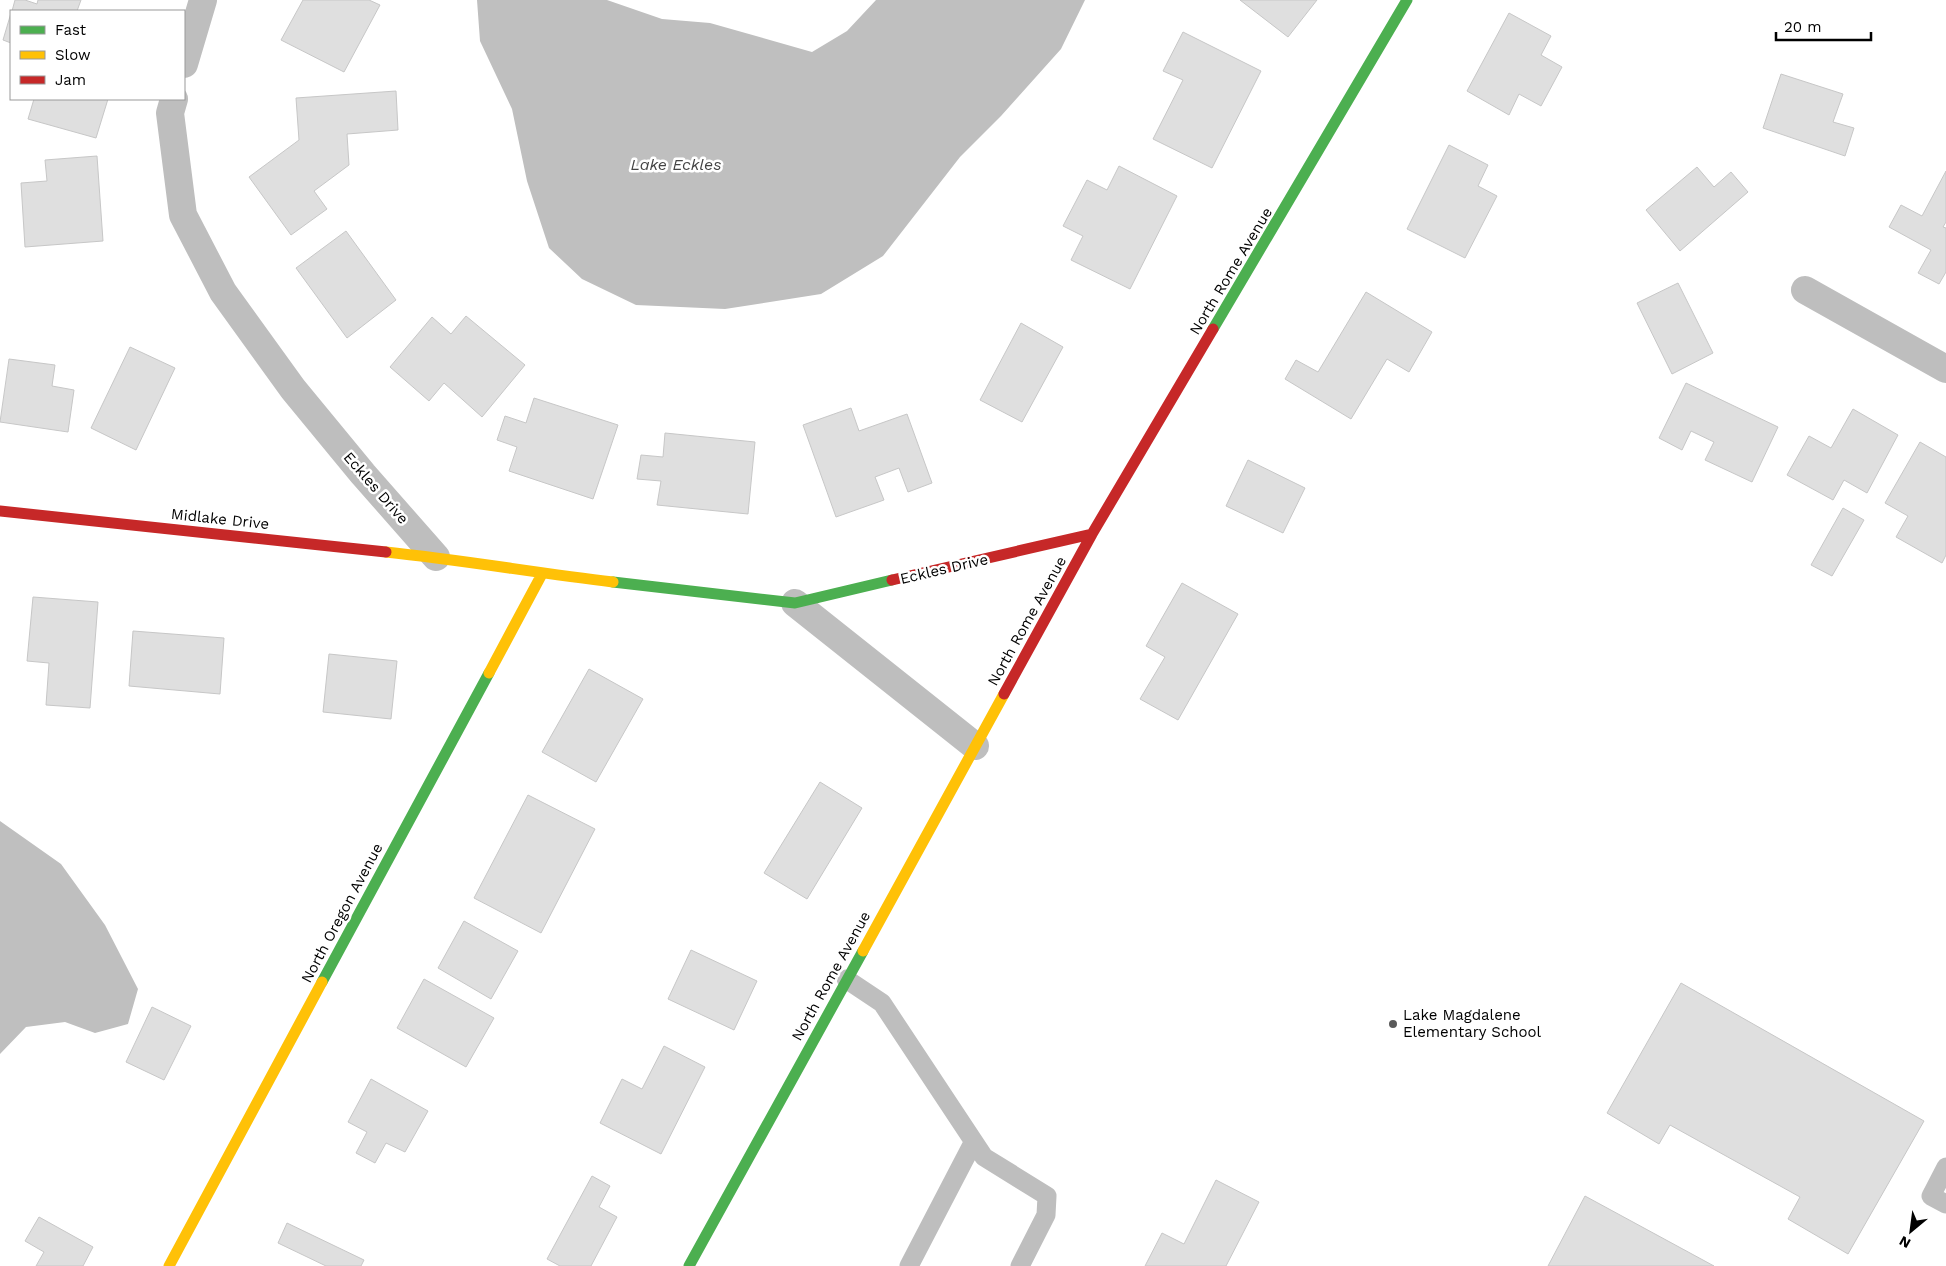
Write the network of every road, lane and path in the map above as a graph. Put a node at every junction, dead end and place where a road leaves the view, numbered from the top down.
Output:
1 (203, 0) edge
2 (1407, 0) edge
3 (185, 61) edge
4 (174, 100) edge
5 (1805, 290) dead end
6 (1946, 369) edge
7 (0, 511) edge
8 (1092, 534) junction
9 (436, 557) junction
10 (542, 574) junction
11 (795, 603) junction
12 (975, 746) junction
13 (846, 979) junction
14 (973, 1143) junction
15 (1946, 1167) edge
16 (1946, 1204) edge
17 (694, 1264) edge
18 (169, 1266) edge
19 (909, 1266) edge
20 (1020, 1266) edge

1 - 3 street
2 - 8 street, North Rome Avenue
4 - 9 street, Eckles Drive
5 - 6 street
7 - 9 street, Midlake Drive
8 - 11 street, Eckles Drive
8 - 12 street, North Rome Avenue
9 - 10 street, Eckles Drive
10 - 11 street, Eckles Drive
10 - 18 street, North Oregon Avenue
11 - 12 street
12 - 13 street, North Rome Avenue
13 - 14 lane
13 - 17 street, North Rome Avenue
14 - 19 lane
14 - 20 lane
15 - 16 lane

